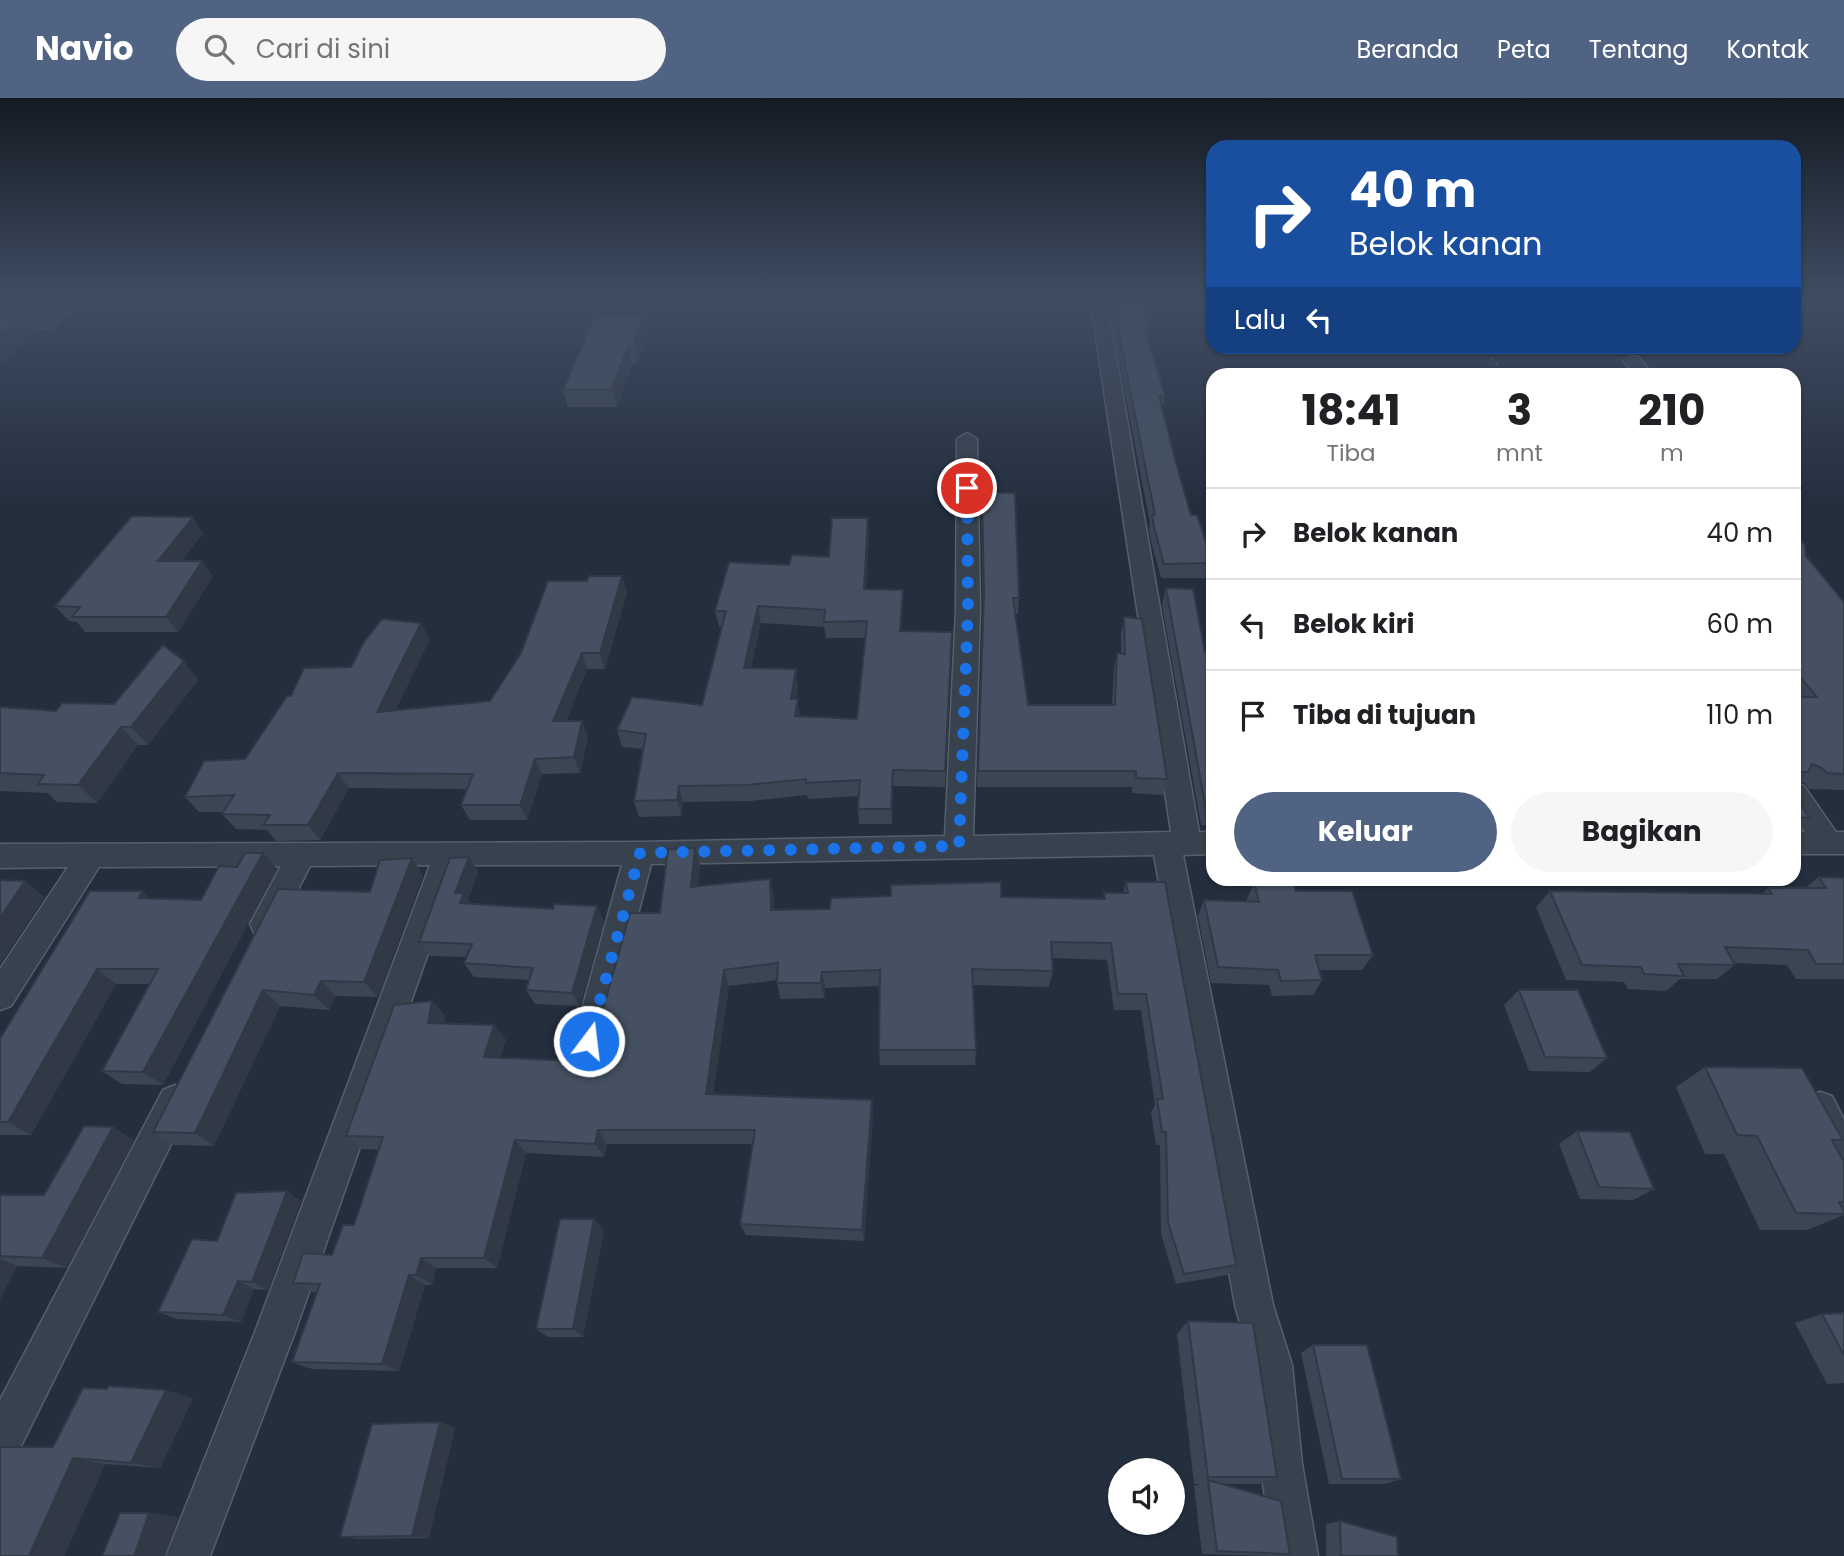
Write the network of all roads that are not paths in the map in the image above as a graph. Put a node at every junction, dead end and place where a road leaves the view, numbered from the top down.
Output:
1 (1109, 367) edge
2 (967, 439) dead end
3 (1801, 801) edge
4 (1801, 843) edge
5 (1836, 843) edge
6 (1189, 844) edge
7 (959, 846) junction
8 (640, 853) junction
9 (300, 855) junction
10 (448, 855) junction
11 (0, 856) edge
12 (91, 856) junction
13 (250, 954) edge
14 (0, 996) edge
15 (589, 1041) edge
16 (187, 1077) edge
17 (1807, 1082) edge
18 (1844, 1156) edge
19 (0, 1443) edge
20 (188, 1556) edge
21 (1296, 1556) edge

1 - 6 street
2 - 7 street
3 - 5 street
4 - 5 street
6 - 7 street
6 - 21 street
7 - 8 street
8 - 10 street
8 - 15 street
9 - 10 street
9 - 12 street
9 - 13 street
10 - 20 street
11 - 12 street
12 - 14 street
16 - 19 street
17 - 18 street

